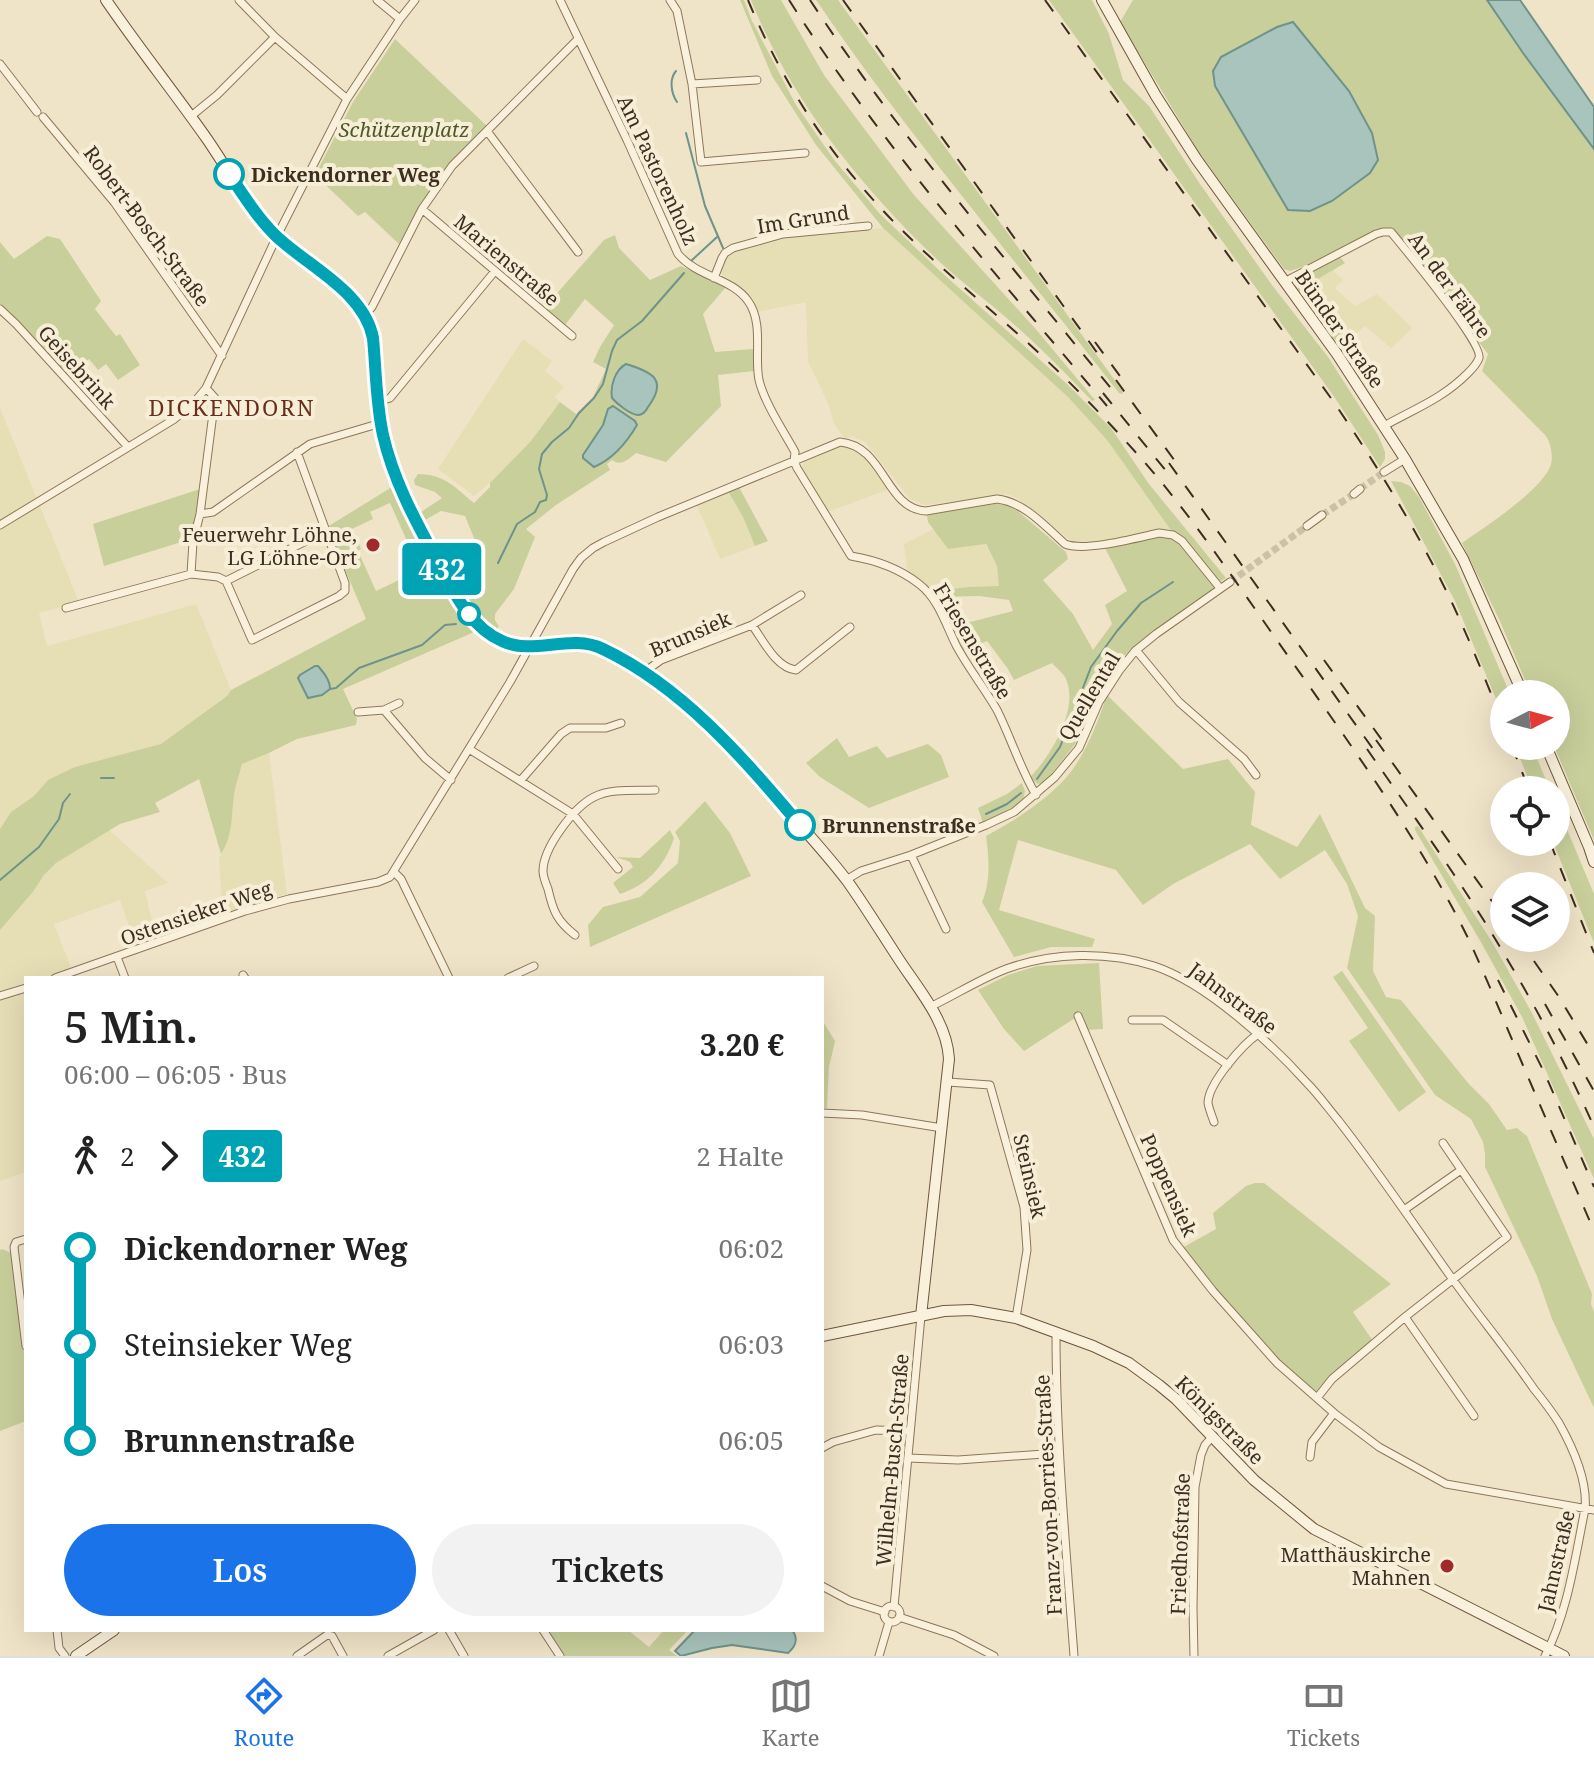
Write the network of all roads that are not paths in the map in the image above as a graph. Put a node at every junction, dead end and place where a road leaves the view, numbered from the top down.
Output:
1 (106, 0) edge
2 (239, 0) edge
3 (377, 0) edge
4 (415, 0) edge
5 (560, 0) edge
6 (670, 0) edge
7 (1102, 0) edge
8 (400, 19) junction
9 (275, 37) junction
10 (578, 39) junction
11 (0, 64) edge
12 (757, 80) dead end
13 (692, 84) junction
14 (347, 99) junction
15 (190, 117) junction
16 (487, 131) junction
17 (805, 153) dead end
18 (422, 209) junction
19 (868, 226) dead end
20 (277, 236) junction
21 (578, 252) dead end
22 (495, 271) junction
23 (714, 278) junction
24 (1284, 282) junction
25 (0, 309) edge
26 (365, 315) junction
27 (572, 336) dead end
28 (222, 356) junction
29 (206, 388) junction
30 (378, 402) junction
31 (381, 423) junction
32 (1384, 426) junction
33 (128, 447) junction
34 (297, 452) junction
35 (1405, 459) junction
36 (794, 461) junction
37 (1384, 472) tunnel mouth
38 (200, 514) junction
39 (1322, 515) tunnel mouth
40 (0, 525) edge
41 (1307, 526) tunnel mouth
42 (326, 531) junction
43 (191, 574) junction
44 (226, 581) junction
45 (1230, 582) tunnel mouth
46 (1220, 588) junction
47 (801, 595) dead end
48 (66, 608) dead end
49 (752, 625) junction
50 (850, 627) dead end
51 (531, 646) junction
52 (1136, 650) junction
53 (643, 673) junction
54 (1517, 680) edge
55 (399, 703) dead end
56 (384, 710) junction
57 (358, 712) dead end
58 (621, 723) dead end
59 (469, 749) junction
60 (1552, 760) edge
61 (1256, 775) dead end
62 (451, 780) junction
63 (521, 780) junction
64 (655, 790) dead end
65 (1036, 795) junction
66 (573, 814) junction
67 (1592, 850) edge
68 (911, 855) junction
69 (1594, 862) edge
70 (618, 869) dead end
71 (394, 872) junction
72 (846, 880) junction
73 (946, 929) dead end
74 (575, 935) dead end
75 (117, 957) junction
76 (534, 966) dead end
77 (61, 976) edge
78 (124, 976) edge
79 (448, 976) edge
80 (512, 976) edge
81 (24, 989) edge
82 (0, 996) edge
83 (930, 1007) junction
84 (1078, 1016) dead end
85 (1132, 1020) dead end
86 (1258, 1034) junction
87 (1228, 1065) junction
88 (948, 1082) junction
89 (824, 1113) edge
90 (1214, 1122) dead end
91 (942, 1128) junction
92 (1443, 1143) dead end
93 (1461, 1170) junction
94 (1404, 1210) junction
95 (24, 1240) edge
96 (1453, 1279) junction
97 (921, 1316) junction
98 (1405, 1317) junction
99 (1016, 1318) junction
100 (24, 1330) edge
101 (1056, 1333) junction
102 (824, 1336) edge
103 (1317, 1398) junction
104 (1334, 1413) junction
105 (1474, 1416) dead end
106 (909, 1431) junction
107 (1212, 1437) junction
108 (824, 1447) edge
109 (1058, 1453) junction
110 (1310, 1457) dead end
111 (908, 1458) junction
112 (1590, 1510) edge
113 (824, 1587) edge
114 (894, 1607) junction
115 (885, 1612) junction
116 (899, 1617) junction
117 (889, 1622) junction
118 (57, 1632) edge
119 (111, 1632) edge
120 (430, 1632) edge
121 (450, 1632) edge
122 (544, 1632) edge
123 (1547, 1652) edge
124 (65, 1656) edge
125 (76, 1656) edge
126 (297, 1656) edge
127 (343, 1656) edge
128 (388, 1656) edge
129 (464, 1656) edge
130 (560, 1656) edge
131 (879, 1656) edge
132 (994, 1656) edge
133 (1074, 1656) edge
134 (1194, 1656) edge
135 (1564, 1656) edge

1 - 15 main road
2 - 9 street
3 - 8 street
4 - 8 street
5 - 10 street, Am Pastorenholz
6 - 13 street
7 - 24 main road, Bünder Straße
8 - 14 street
9 - 14 street
9 - 15 street
10 - 16 street
10 - 23 street, Am Pastorenholz
11 - 28 street, Robert-Bosch-Straße
12 - 13 street
13 - 17 street
14 - 20 street
15 - 20 main road
16 - 18 street
16 - 21 street
18 - 22 street, Marienstraße
18 - 26 street
19 - 23 street, Im Grund
20 - 26 main road
20 - 28 street
22 - 27 street, Marienstraße
22 - 30 street
23 - 36 street, Am Pastorenholz
24 - 32 main road, Bünder Straße
24 - 32 street, An der Fähre
25 - 33 street, Geisebrink
26 - 30 main road
28 - 29 street
29 - 33 street
29 - 38 street
30 - 31 main road
31 - 34 street
31 - 51 main road
32 - 35 main road, Bünder Straße
33 - 40 street
34 - 38 street
34 - 42 street
35 - 37 street
35 - 54 main road, Bünder Straße
36 - 46 street
36 - 51 street
36 - 65 street, Friesenstraße
38 - 43 street
39 - 41 street
42 - 44 street
42 - 44 street
43 - 44 street
43 - 48 street
45 - 46 street, Quellental
46 - 52 street, Quellental
47 - 49 street, Brunsiek
49 - 50 street, Brunsiek
49 - 53 street, Brunsiek
51 - 53 main road
51 - 59 street
52 - 61 street
52 - 65 street, Quellental
53 - 72 main road
55 - 56 street
56 - 57 street
56 - 62 street
58 - 63 street
59 - 62 street
59 - 63 street
60 - 67 main road
62 - 71 street
63 - 66 street
64 - 66 street
65 - 68 street, Quellental
66 - 70 street
66 - 74 street
67 - 69 main road
68 - 72 street, Quellental
68 - 73 street
71 - 75 street, Ostensieker Weg
71 - 79 street
72 - 83 main road
75 - 77 street, Ostensieker Weg
75 - 78 street
76 - 80 street
81 - 82 street
83 - 86 street, Jahnstraße
83 - 88 main road
84 - 103 street, Poppensiek
85 - 87 street
86 - 87 street
86 - 94 street, Jahnstraße
87 - 90 street
88 - 91 main road
88 - 99 street, Steinsiek
89 - 91 street
91 - 97 main road
92 - 93 street
93 - 94 street
93 - 96 street
94 - 96 street, Jahnstraße
95 - 100 street
96 - 98 street
96 - 112 street, Jahnstraße
97 - 99 main road, Königstraße
97 - 102 main road, Königstraße
97 - 106 street, Wilhelm-Busch-Straße
98 - 103 street
98 - 105 street
99 - 101 main road, Königstraße
101 - 107 main road, Königstraße
101 - 109 street, Franz-von-Borries-Straße
103 - 104 street, Poppensiek
104 - 110 street
104 - 112 street, Poppensiek
106 - 108 street
106 - 111 street, Wilhelm-Busch-Straße
107 - 123 main road, Königstraße
107 - 134 street, Friedhofstraße
109 - 111 street
109 - 133 street, Franz-von-Borries-Straße
111 - 114 street, Wilhelm-Busch-Straße
112 - 123 street, Jahnstraße
113 - 115 street
114 - 115 street
114 - 116 street
115 - 117 street
116 - 117 street
116 - 132 street
117 - 131 street
118 - 124 street
119 - 125 main road
120 - 128 street
121 - 129 street
122 - 130 street
123 - 135 main road, Königstraße
126 - 127 street

